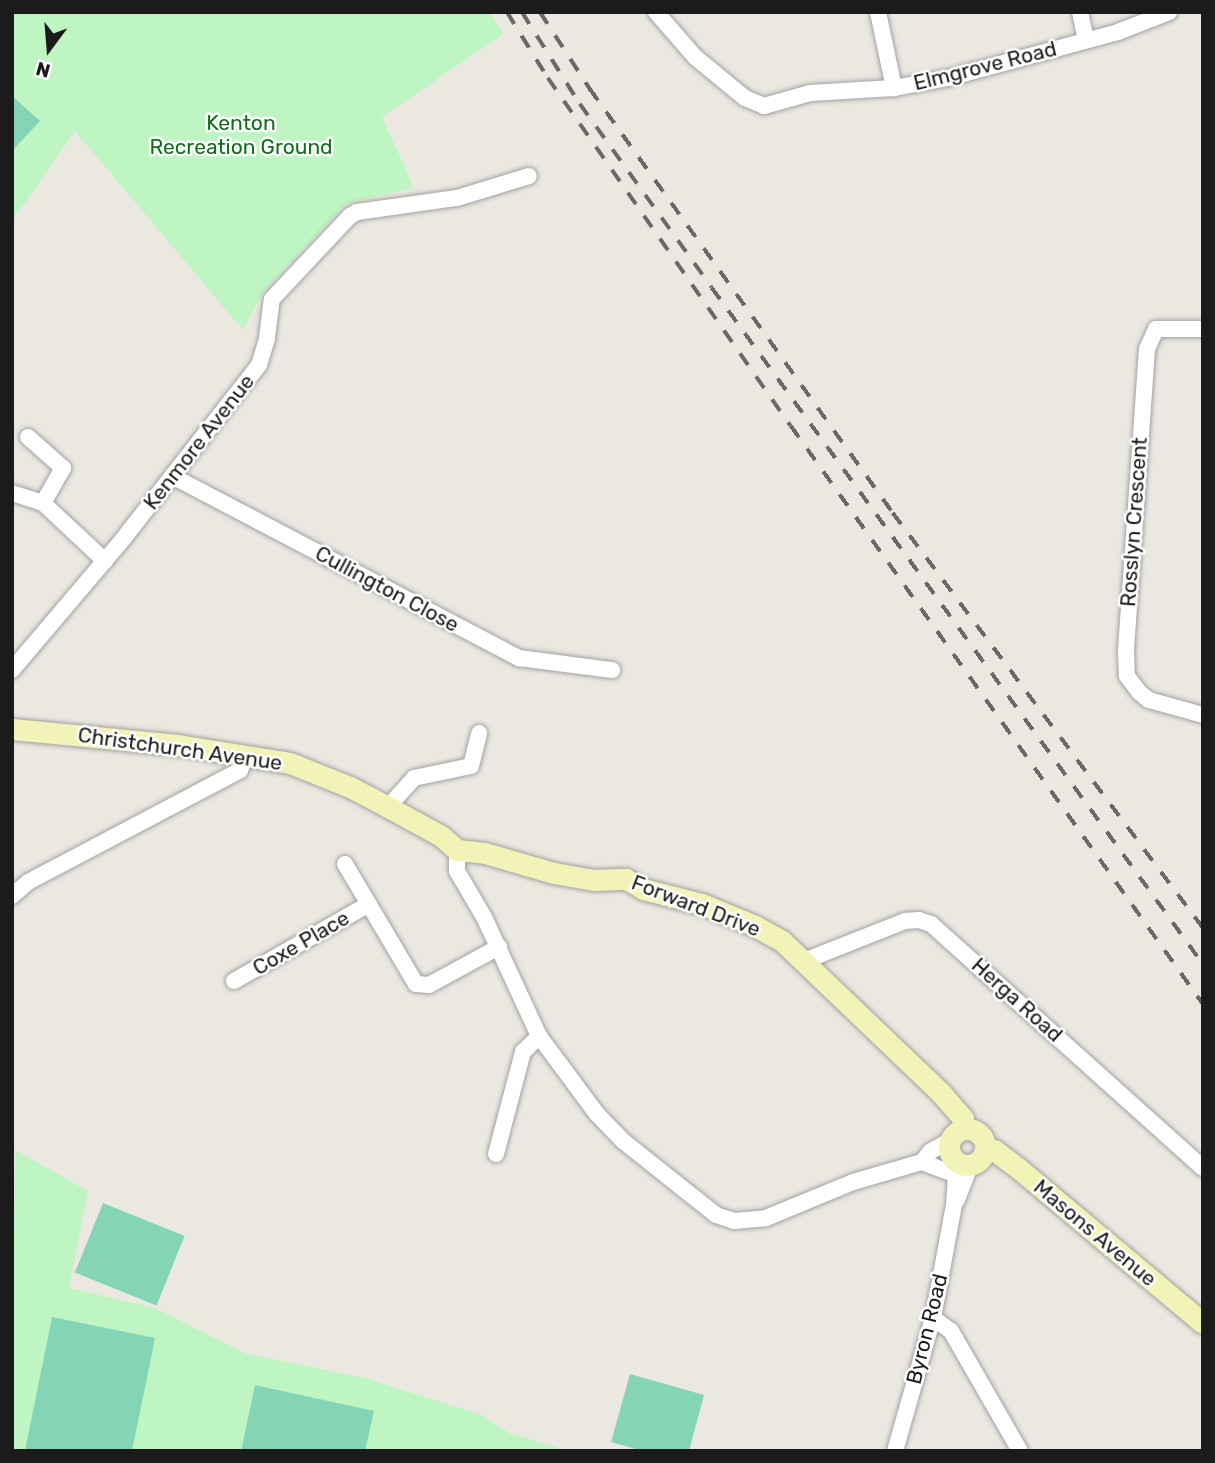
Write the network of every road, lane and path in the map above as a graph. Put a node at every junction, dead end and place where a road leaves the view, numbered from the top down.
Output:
1 (656, 12) edge
2 (878, 12) edge
3 (1080, 12) edge
4 (1169, 12) edge
5 (1086, 40) junction
6 (894, 88) junction
7 (529, 176) dead end
8 (1203, 329) edge
9 (28, 437) dead end
10 (172, 476) junction
11 (12, 493) edge
12 (43, 503) junction
13 (104, 561) junction
14 (12, 670) edge
15 (612, 670) dead end
16 (1203, 715) edge
17 (12, 729) edge
18 (479, 733) dead end
19 (246, 755) junction
20 (388, 807) junction
21 (457, 850) junction
22 (345, 864) dead end
23 (12, 896) edge
24 (369, 904) junction
25 (499, 947) junction
26 (804, 961) junction
27 (234, 981) dead end
28 (539, 1036) junction
29 (957, 1135) junction
30 (496, 1154) dead end
31 (922, 1162) junction
32 (967, 1162) junction
33 (1203, 1168) edge
34 (933, 1318) junction
35 (1203, 1323) edge
36 (895, 1451) edge
37 (1020, 1451) edge

1 - 6 street, Elmgrove Road
2 - 6 street
3 - 5 street
4 - 5 street, Elmgrove Road
5 - 6 street, Elmgrove Road
7 - 10 street, Kenmore Avenue
8 - 16 street, Rosslyn Crescent
9 - 12 street
10 - 13 street, Kenmore Avenue
10 - 15 street, Cullington Close
11 - 12 street
12 - 13 street
13 - 14 street, Kenmore Avenue
17 - 19 street, Christchurch Avenue
18 - 20 street
19 - 20 street, Christchurch Avenue
19 - 23 street
20 - 21 street, Christchurch Avenue
21 - 25 street
21 - 26 street, Forward Drive
22 - 24 street
24 - 25 street
24 - 27 street, Coxe Place
25 - 28 street
26 - 29 street
26 - 33 street, Herga Road
28 - 30 street
28 - 31 street
29 - 31 street
29 - 32 street
29 - 32 street, Masons Avenue
31 - 32 street
32 - 34 street, Byron Road
32 - 35 street, Masons Avenue
34 - 36 street, Byron Road
34 - 37 street

